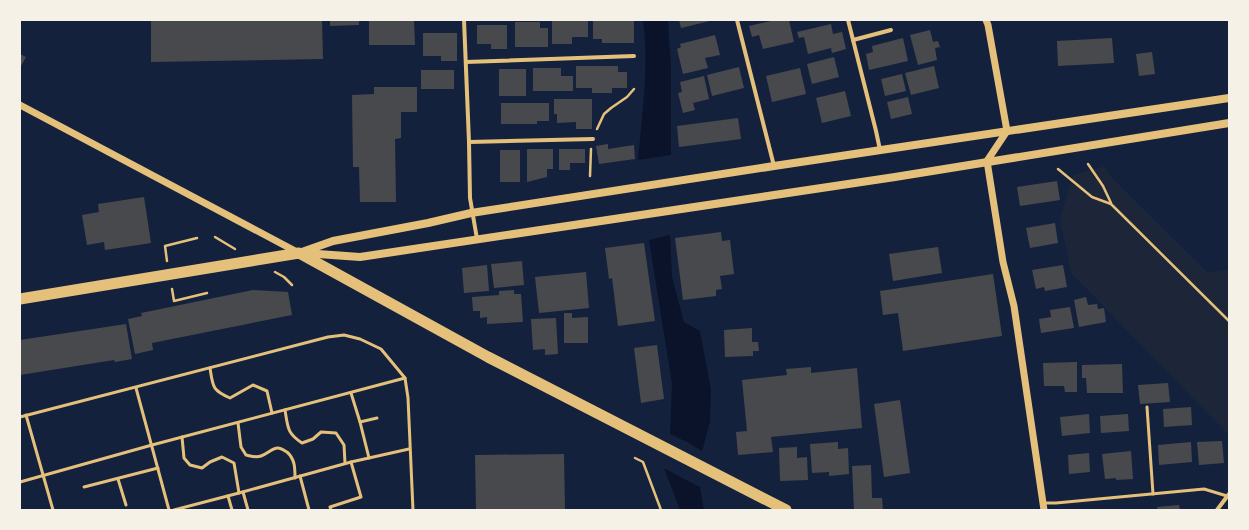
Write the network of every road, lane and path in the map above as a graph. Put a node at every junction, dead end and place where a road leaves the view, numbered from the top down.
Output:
1 (464, 20) edge
2 (737, 20) edge
3 (848, 20) edge
4 (988, 22) edge
5 (891, 30) dead end
6 (853, 40) junction
7 (634, 56) dead end
8 (466, 62) junction
9 (634, 89) dead end
10 (1229, 98) edge
11 (20, 105) edge
12 (1229, 123) edge
13 (1007, 131) junction
14 (593, 139) junction
15 (469, 142) junction
16 (880, 151) junction
17 (987, 162) junction
18 (1088, 164) dead end
19 (774, 166) junction
20 (1058, 169) dead end
21 (590, 176) dead end
22 (1111, 204) junction
23 (471, 213) junction
24 (197, 238) dead end
25 (477, 239) junction
26 (165, 246) dead end
27 (299, 253) junction
28 (207, 294) dead end
29 (20, 299) edge
30 (174, 301) dead end
31 (1229, 321) edge
32 (210, 368) junction
33 (405, 378) junction
34 (136, 388) junction
35 (351, 393) junction
36 (1147, 407) dead end
37 (285, 410) junction
38 (272, 413) junction
39 (26, 415) junction
40 (20, 417) edge
41 (377, 418) dead end
42 (360, 422) junction
43 (238, 423) junction
44 (182, 438) junction
45 (152, 445) junction
46 (409, 449) junction
47 (369, 458) junction
48 (635, 458) dead end
49 (351, 462) junction
50 (346, 463) junction
51 (158, 468) junction
52 (44, 475) junction
53 (300, 476) junction
54 (118, 478) junction
55 (295, 478) junction
56 (20, 482) edge
57 (84, 488) dead end
58 (243, 492) junction
59 (239, 493) junction
60 (1153, 494) junction
61 (1228, 495) edge
62 (228, 496) junction
63 (126, 505) dead end
64 (1044, 507) edge
65 (53, 510) edge
66 (169, 510) edge
67 (174, 510) edge
68 (232, 510) edge
69 (248, 510) edge
70 (309, 510) edge
71 (331, 510) edge
72 (413, 510) edge
73 (661, 510) edge
74 (786, 510) edge
75 (1217, 510) edge

1 - 8 street
2 - 19 street
3 - 6 street
4 - 13 street
5 - 6 street
6 - 16 street
7 - 8 street
8 - 15 street
9 - 14 path
10 - 13 main road
11 - 27 street
12 - 17 main road
13 - 16 main road
13 - 17 street
14 - 15 street
14 - 21 path
15 - 23 street
16 - 19 main road
17 - 25 main road
17 - 64 street
18 - 22 path
19 - 23 main road
20 - 22 path
22 - 31 path
23 - 25 street
23 - 27 main road
24 - 26 path
25 - 27 main road
27 - 29 highway
27 - 74 highway
28 - 30 path
32 - 33 lane
32 - 34 lane
32 - 38 lane
33 - 35 lane
33 - 46 lane
34 - 39 lane
34 - 45 lane
35 - 37 lane
35 - 42 lane
36 - 60 lane
37 - 38 lane
37 - 50 lane
38 - 43 lane
39 - 40 lane
39 - 52 lane
41 - 42 lane
42 - 47 lane
43 - 44 lane
43 - 55 lane
44 - 45 lane
44 - 59 lane
45 - 51 lane
45 - 52 lane
46 - 47 lane
46 - 72 lane
47 - 49 lane
48 - 73 path
49 - 50 lane
49 - 71 lane
50 - 53 lane
51 - 54 lane
51 - 66 lane
52 - 56 lane
52 - 65 lane
53 - 55 lane
53 - 70 lane
54 - 57 lane
54 - 63 lane
55 - 58 lane
58 - 59 lane
58 - 69 lane
59 - 62 lane
60 - 61 lane
60 - 64 lane
61 - 75 street
62 - 67 lane
62 - 68 lane

